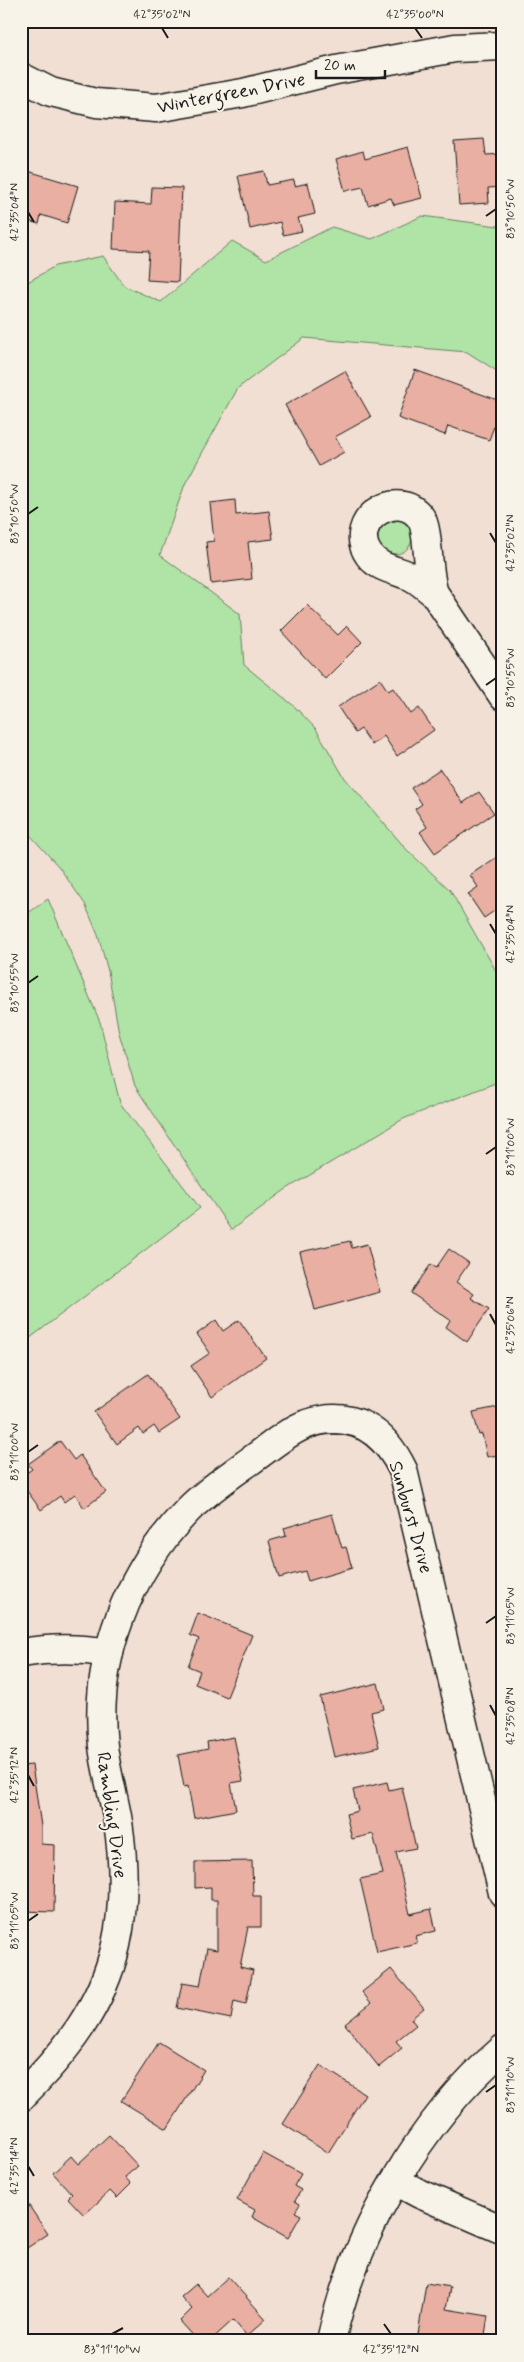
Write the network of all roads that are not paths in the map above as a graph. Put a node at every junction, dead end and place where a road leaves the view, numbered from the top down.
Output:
1 (503, 46) edge
2 (21, 78) edge
3 (434, 593) dead end
4 (503, 696) edge
5 (109, 1652) junction
6 (21, 1653) edge
7 (503, 1893) edge
8 (503, 2049) edge
9 (21, 2097) edge
10 (396, 2181) junction
11 (503, 2230) edge
12 (331, 2341) edge

1 - 2 street, Wintergreen Drive
3 - 4 street
5 - 6 street
5 - 7 street, Sunburst Drive
5 - 9 street, Rambling Drive
8 - 10 street
10 - 11 street
10 - 12 street

